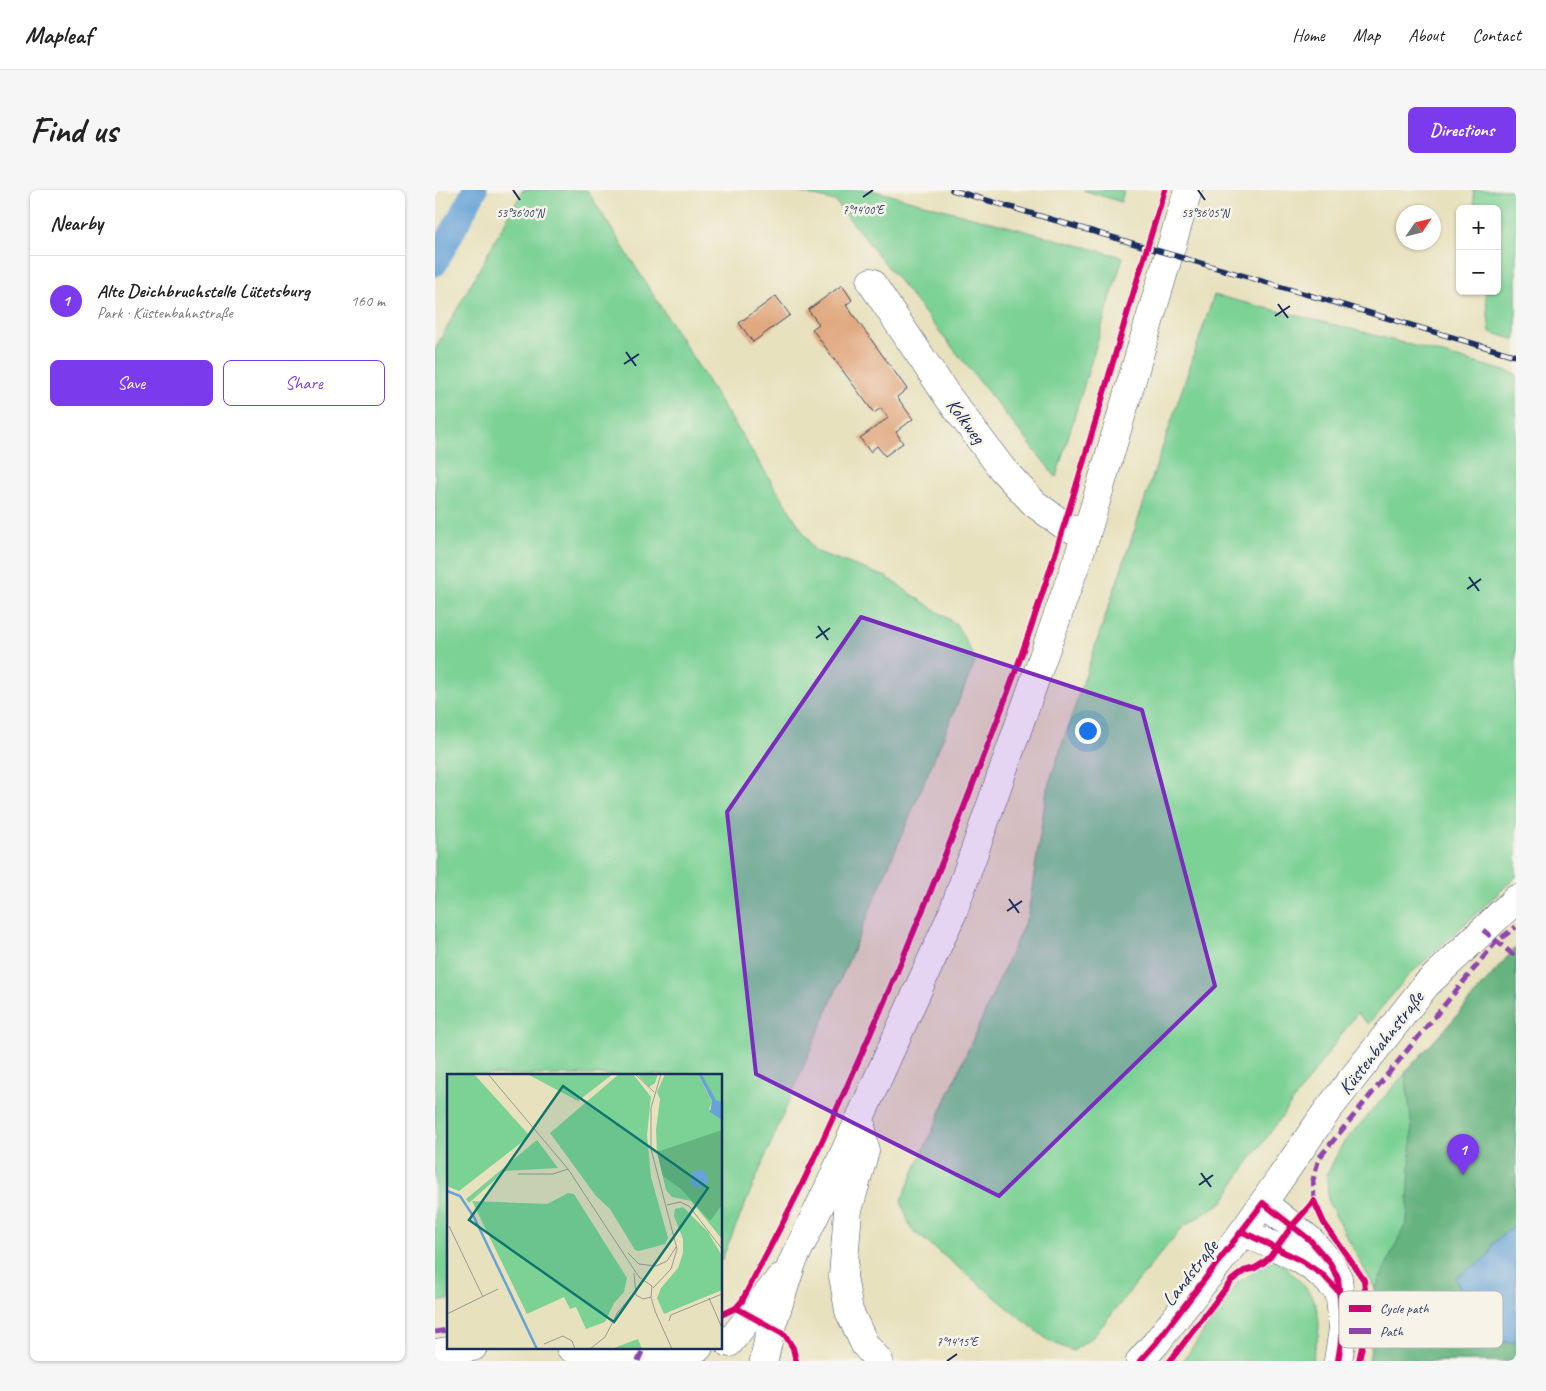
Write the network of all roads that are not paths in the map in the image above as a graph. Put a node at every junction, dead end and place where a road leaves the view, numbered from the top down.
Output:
1 (1188, 190) edge
2 (871, 282) dead end
3 (1087, 535) junction
4 (1516, 899) edge
5 (861, 1117) junction
6 (1263, 1203) junction
7 (1243, 1232) junction
8 (792, 1263) junction
9 (1340, 1291) edge
10 (1339, 1292) edge
11 (725, 1343) edge
12 (468, 1348) edge
13 (572, 1348) edge
14 (619, 1348) edge
15 (697, 1348) edge
16 (1340, 1348) edge
17 (435, 1354) edge
18 (597, 1361) edge
19 (666, 1361) edge
20 (677, 1361) edge
21 (764, 1361) edge
22 (879, 1361) edge
23 (1140, 1361) edge
24 (1338, 1361) edge

1 - 3 main road
2 - 3 main road, Kolkweg
3 - 5 main road
4 - 6 main road, Küstenbahnstraße
5 - 8 main road
5 - 22 main road
6 - 7 main road, Landstraße
6 - 9 main road
7 - 10 main road
7 - 23 main road, Landstraße
8 - 11 main road
8 - 21 main road
11 - 21 main road
12 - 17 main road
13 - 18 main road
14 - 19 main road
15 - 20 main road
16 - 24 main road

